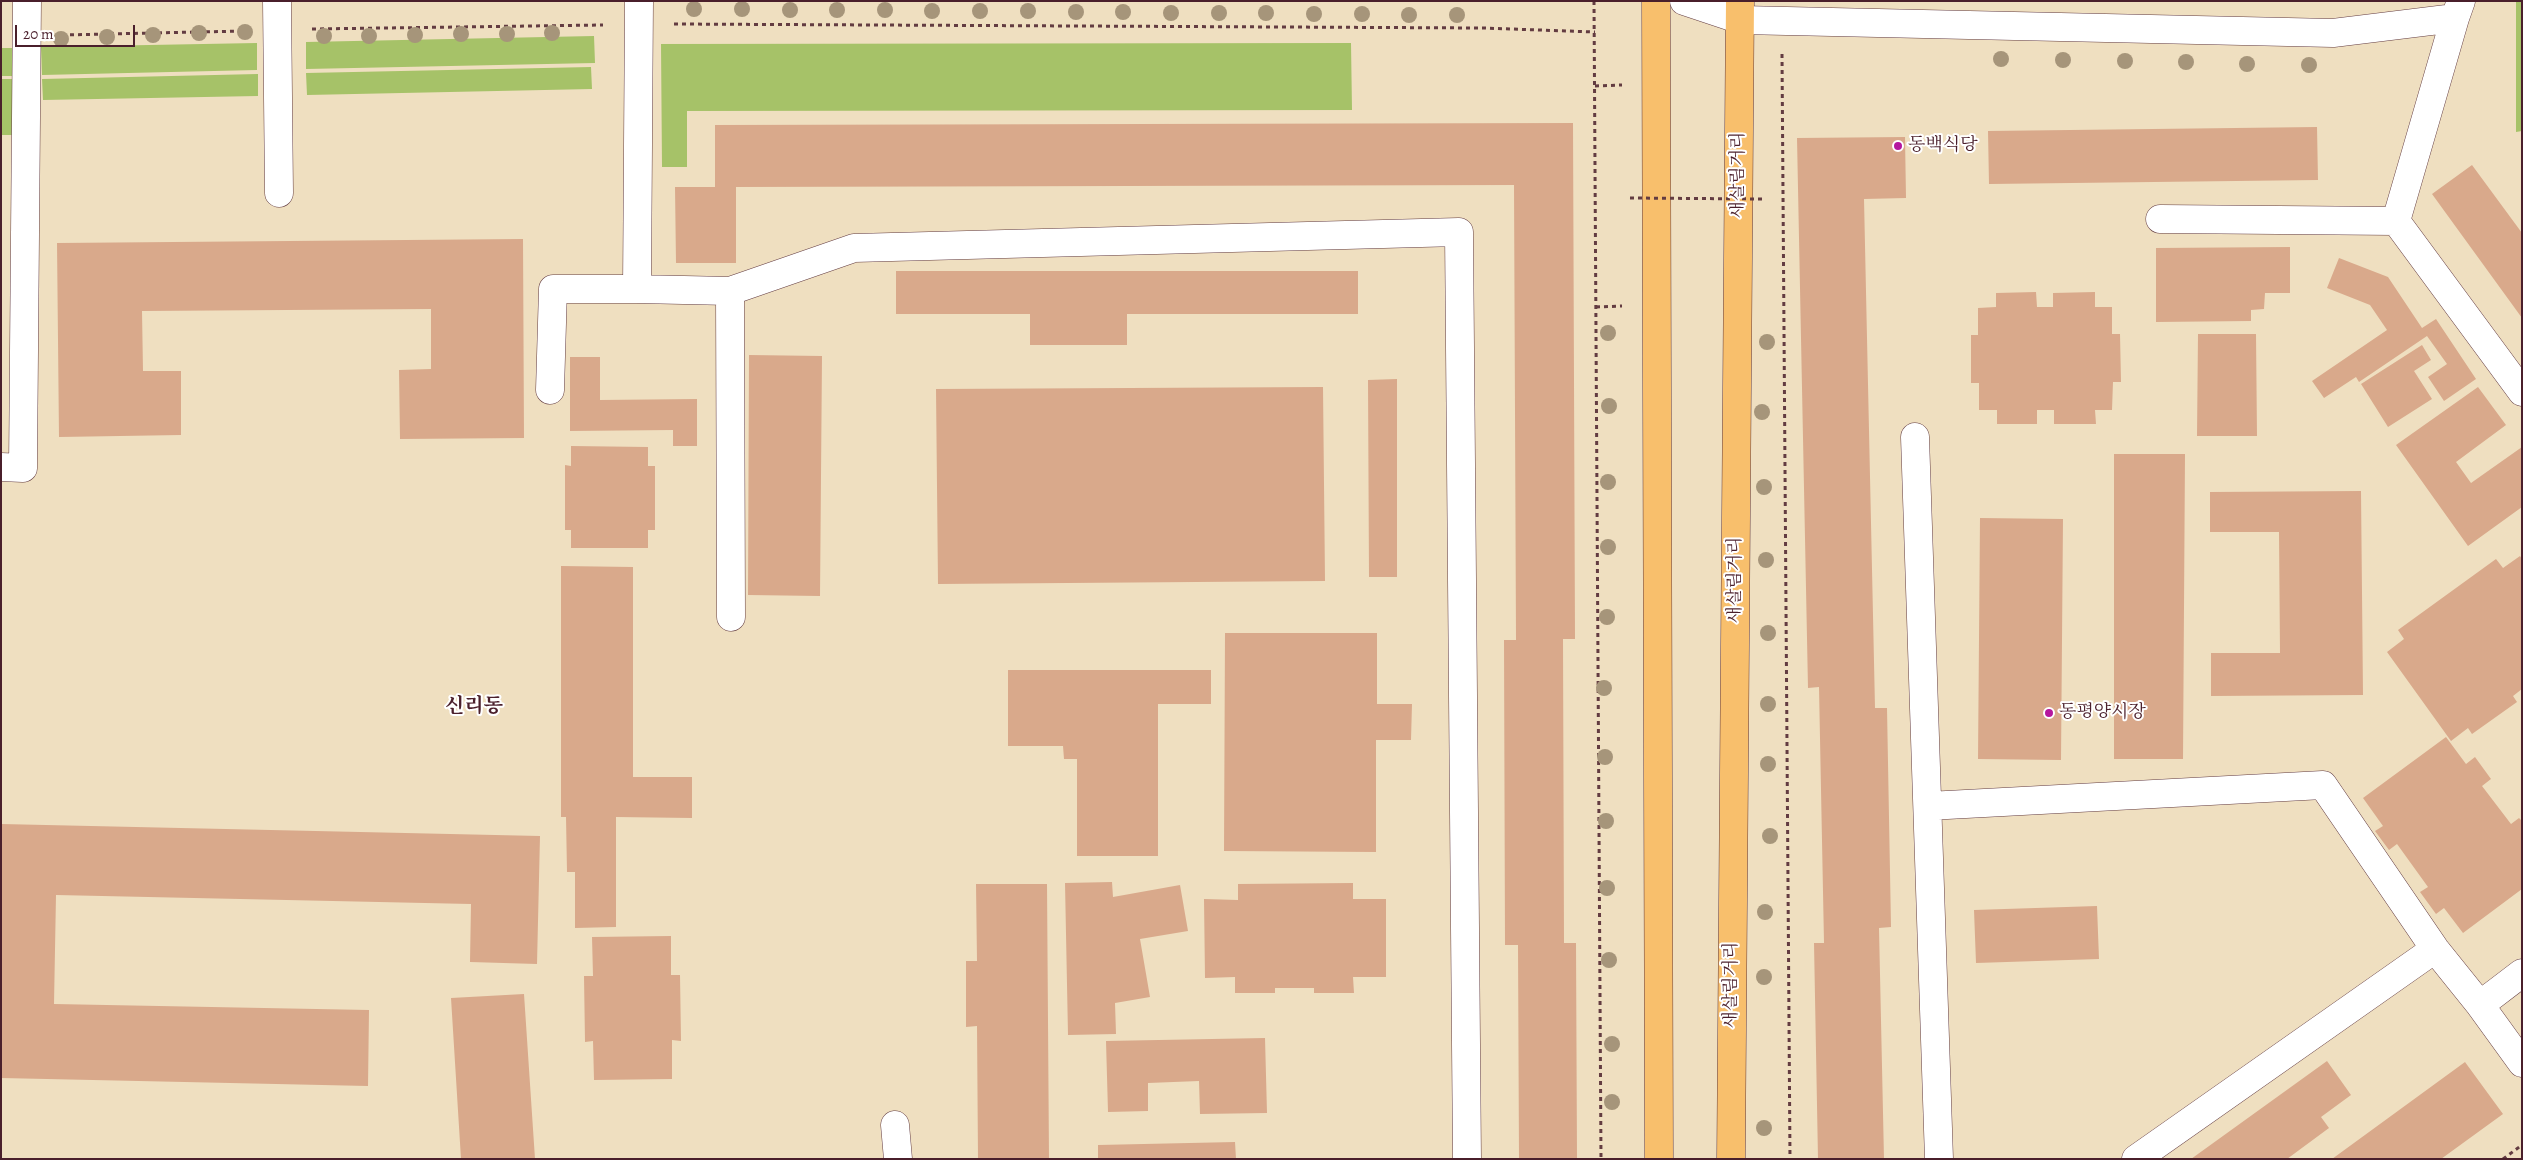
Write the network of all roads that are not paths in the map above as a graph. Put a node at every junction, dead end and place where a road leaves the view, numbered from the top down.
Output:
1 (27, 1) edge
2 (277, 1) edge
3 (1656, 1) edge
4 (1684, 1) edge
5 (1740, 10) edge
6 (2458, 10) edge
7 (639, 13) edge
8 (279, 193) dead end
9 (2160, 219) dead end
10 (2396, 222) junction
11 (637, 289) junction
12 (730, 291) junction
13 (550, 390) dead end
14 (2522, 392) edge
15 (1915, 437) dead end
16 (1, 467) edge
17 (731, 617) dead end
18 (1928, 806) junction
19 (2435, 949) junction
20 (2522, 973) edge
21 (2480, 1005) junction
22 (2522, 1063) edge
23 (895, 1125) dead end
24 (898, 1159) edge
25 (1468, 1159) edge
26 (1659, 1159) edge
27 (1731, 1159) edge
28 (1939, 1159) edge
29 (2136, 1159) edge

1 - 16 street
2 - 8 street
3 - 26 main road
4 - 5 street
5 - 6 street
5 - 27 main road, 새살림거리
6 - 10 street
7 - 11 street
9 - 10 street
10 - 14 street
11 - 12 street
11 - 13 street
12 - 17 street
12 - 25 street
15 - 18 street
18 - 19 street
18 - 28 street
19 - 21 street
19 - 29 street
20 - 21 street
21 - 22 street
23 - 24 street

